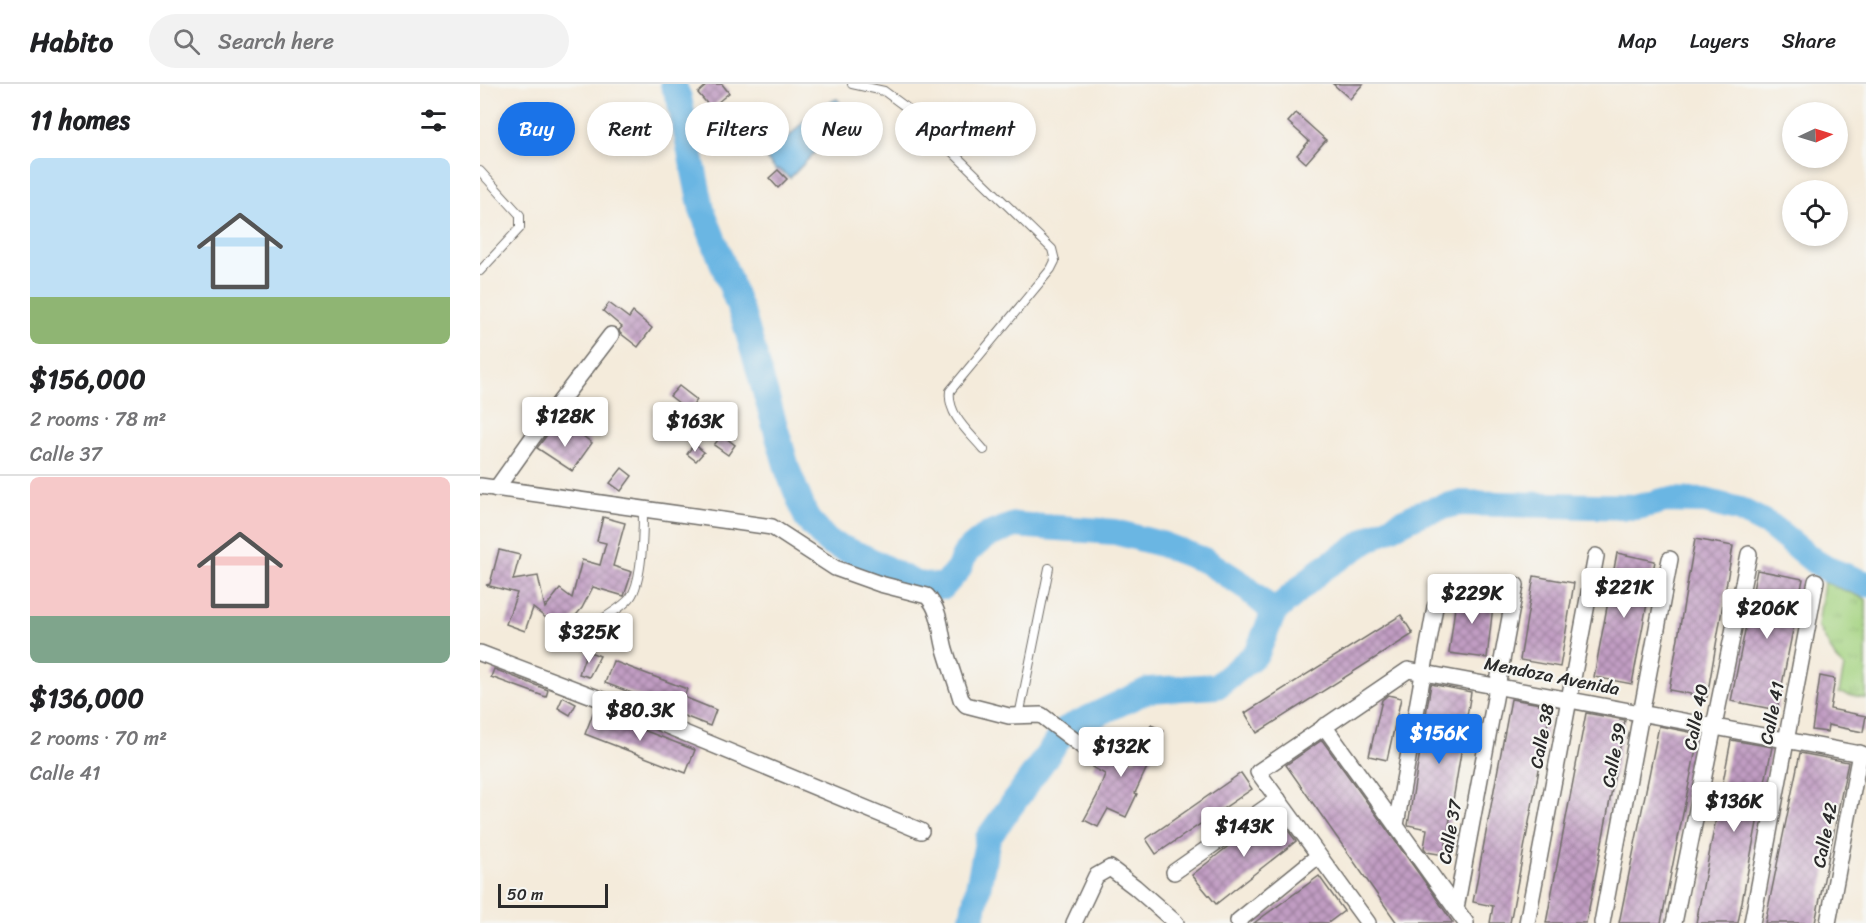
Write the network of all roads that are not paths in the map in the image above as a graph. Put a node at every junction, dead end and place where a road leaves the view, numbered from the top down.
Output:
1 (852, 84) edge
2 (480, 171) edge
3 (480, 271) edge
4 (611, 335) dead end
5 (984, 450) dead end
6 (480, 486) edge
7 (496, 489) junction
8 (643, 510) junction
9 (1749, 554) dead end
10 (1596, 556) dead end
11 (1670, 559) dead end
12 (1049, 568) dead end
13 (1816, 581) dead end
14 (1516, 585) dead end
15 (1435, 607) dead end
16 (600, 621) dead end
17 (480, 653) edge
18 (1424, 672) junction
19 (1496, 685) junction
20 (1569, 699) junction
21 (1642, 713) junction
22 (1019, 716) junction
23 (1324, 726) junction
24 (1714, 726) junction
25 (1786, 740) junction
26 (1091, 753) dead end
27 (1863, 754) edge
28 (1278, 799) junction
29 (1396, 825) junction
30 (921, 831) dead end
31 (1318, 855) junction
32 (1174, 872) dead end
33 (1455, 908) junction
34 (1238, 921) dead end
35 (1363, 921) edge
36 (1074, 923) edge
37 (1176, 923) edge
38 (1466, 923) edge
39 (1527, 923) edge
40 (1602, 923) edge
41 (1674, 923) edge
42 (1752, 923) edge
43 (1828, 923) edge

1 - 5 lane
2 - 3 lane
4 - 7 street
6 - 7 street
7 - 8 street
8 - 16 lane
8 - 22 street
9 - 24 street, Calle 40
10 - 20 street, Calle 38
11 - 21 street, Calle 39
12 - 22 lane
13 - 25 street, Calle 41
14 - 19 street, Calle 37
15 - 18 street
17 - 30 street
18 - 19 street, Mendoza Avenida
18 - 23 street, Mendoza Avenida
18 - 29 street
19 - 20 street, Mendoza Avenida
19 - 33 street, Calle 37
20 - 21 street, Mendoza Avenida
20 - 39 street, Calle 38
21 - 24 street, Mendoza Avenida
21 - 40 street, Calle 39
22 - 26 street
23 - 28 street, Mendoza Avenida
23 - 29 street
24 - 25 street, Mendoza Avenida
24 - 41 street, Calle 40
25 - 27 street, Mendoza Avenida
25 - 42 street, Calle 41
27 - 43 street, Calle 42
28 - 31 street
28 - 32 street
29 - 33 street
31 - 34 street
31 - 35 street
33 - 38 street
36 - 37 street

